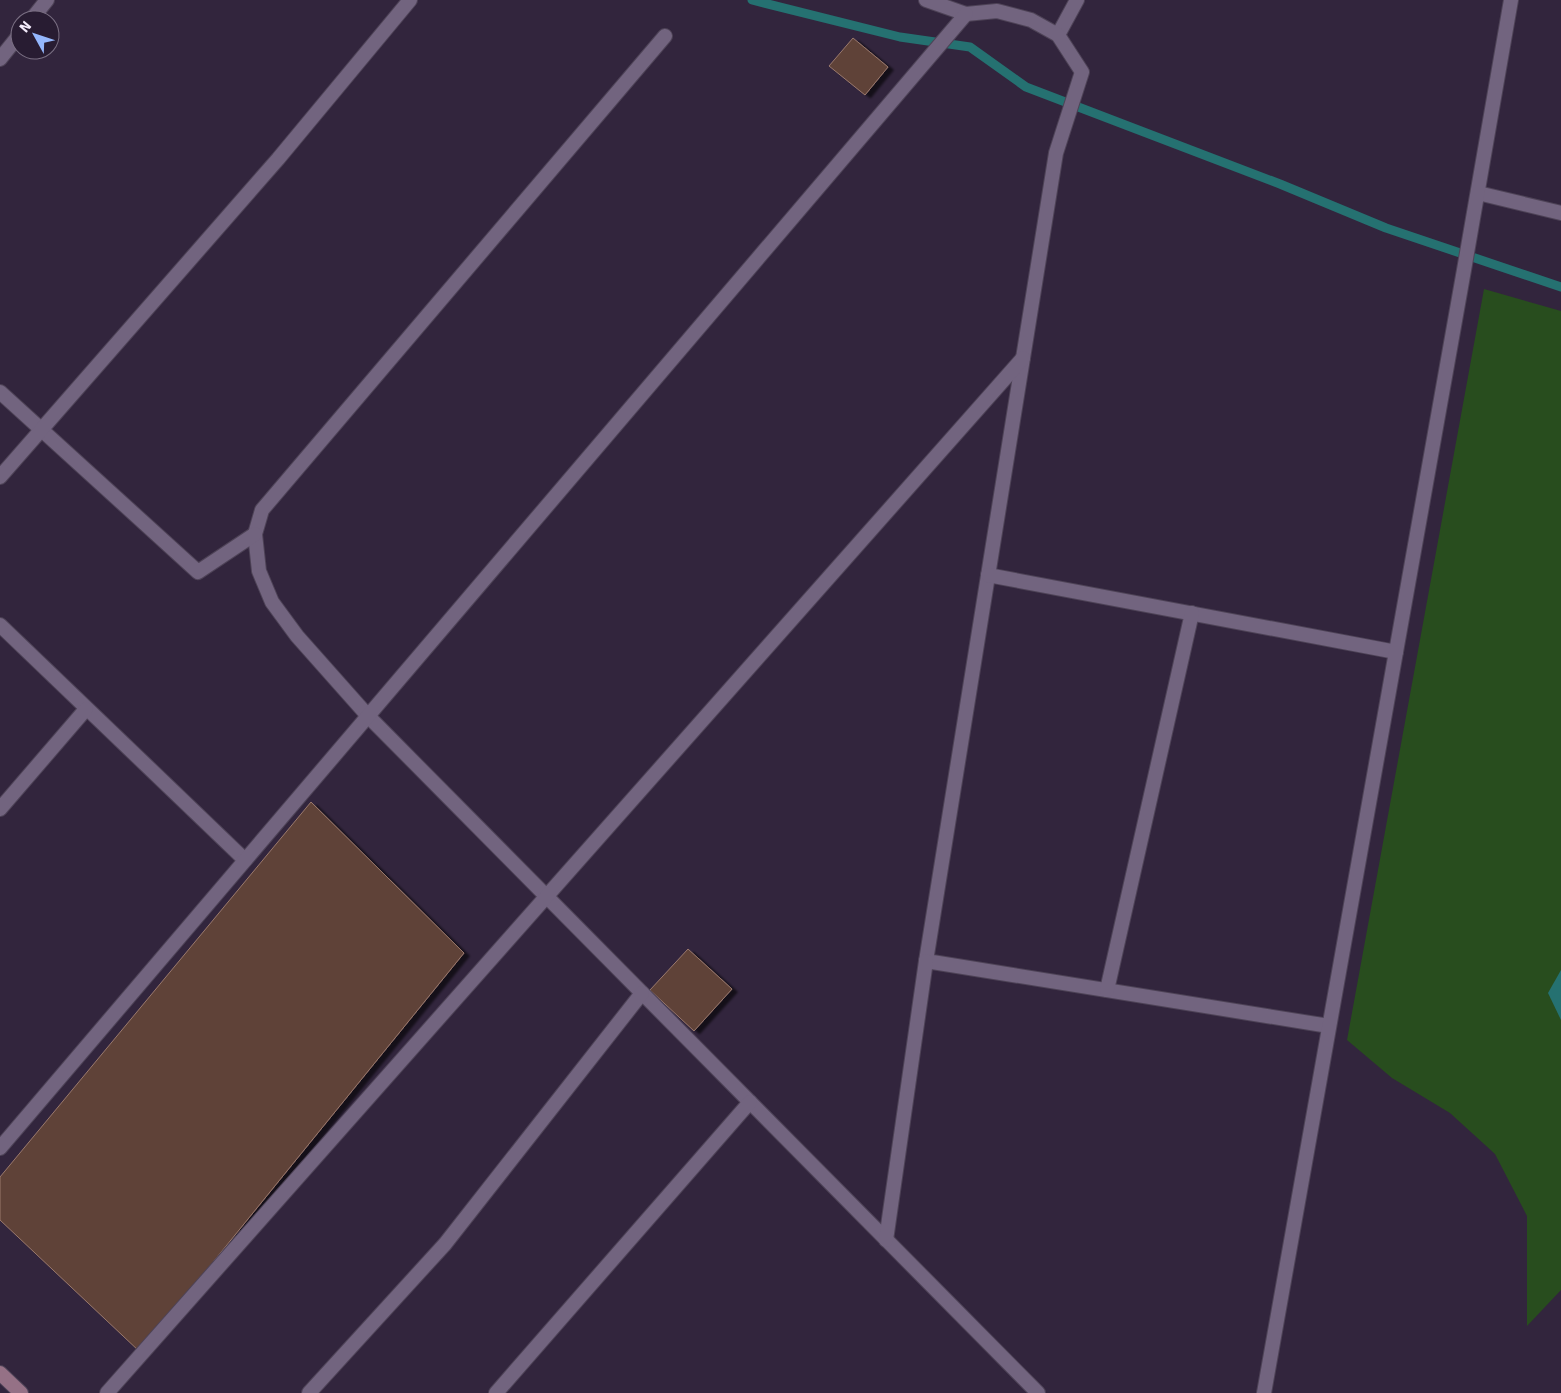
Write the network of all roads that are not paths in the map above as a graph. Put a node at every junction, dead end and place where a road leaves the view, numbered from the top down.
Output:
1 (47, 0) edge
2 (410, 0) edge
3 (926, 0) edge
4 (1077, 0) edge
5 (1511, 0) edge
6 (39, 10) edge
7 (966, 14) junction
8 (1058, 35) junction
9 (665, 36) dead end
10 (10, 46) edge
11 (0, 59) edge
12 (1478, 193) junction
13 (1561, 213) edge
14 (1023, 358) junction
15 (0, 392) edge
16 (41, 431) junction
17 (0, 477) edge
18 (255, 534) junction
19 (988, 575) junction
20 (1192, 613) junction
21 (0, 625) edge
22 (1396, 652) junction
23 (86, 709) junction
24 (368, 716) junction
25 (0, 809) edge
26 (245, 860) junction
27 (546, 896) junction
28 (926, 961) junction
29 (1107, 990) junction
30 (642, 993) junction
31 (1329, 1026) junction
32 (750, 1102) junction
33 (0, 1148) edge
34 (886, 1240) junction
35 (0, 1373) edge
36 (21, 1393) edge
37 (107, 1393) edge
38 (309, 1393) edge
39 (496, 1393) edge
40 (1038, 1393) edge
41 (1264, 1393) edge

1 - 6 street
2 - 16 street
3 - 7 street
4 - 8 street
5 - 12 street
7 - 8 street
7 - 24 street
8 - 14 street
9 - 18 street
10 - 11 street
12 - 13 street
12 - 22 street
14 - 19 street
14 - 27 street
15 - 16 street
16 - 17 street
16 - 18 street
18 - 24 street
19 - 20 street
19 - 28 street
20 - 22 street
20 - 29 street
21 - 23 street
22 - 31 street
23 - 25 street
23 - 26 street
24 - 26 street
24 - 27 street
26 - 33 street
27 - 30 street
27 - 37 street
28 - 29 street
28 - 34 street
29 - 31 street
30 - 32 street
30 - 38 street
31 - 41 street
32 - 34 street
32 - 39 street
34 - 40 street
35 - 36 main road

